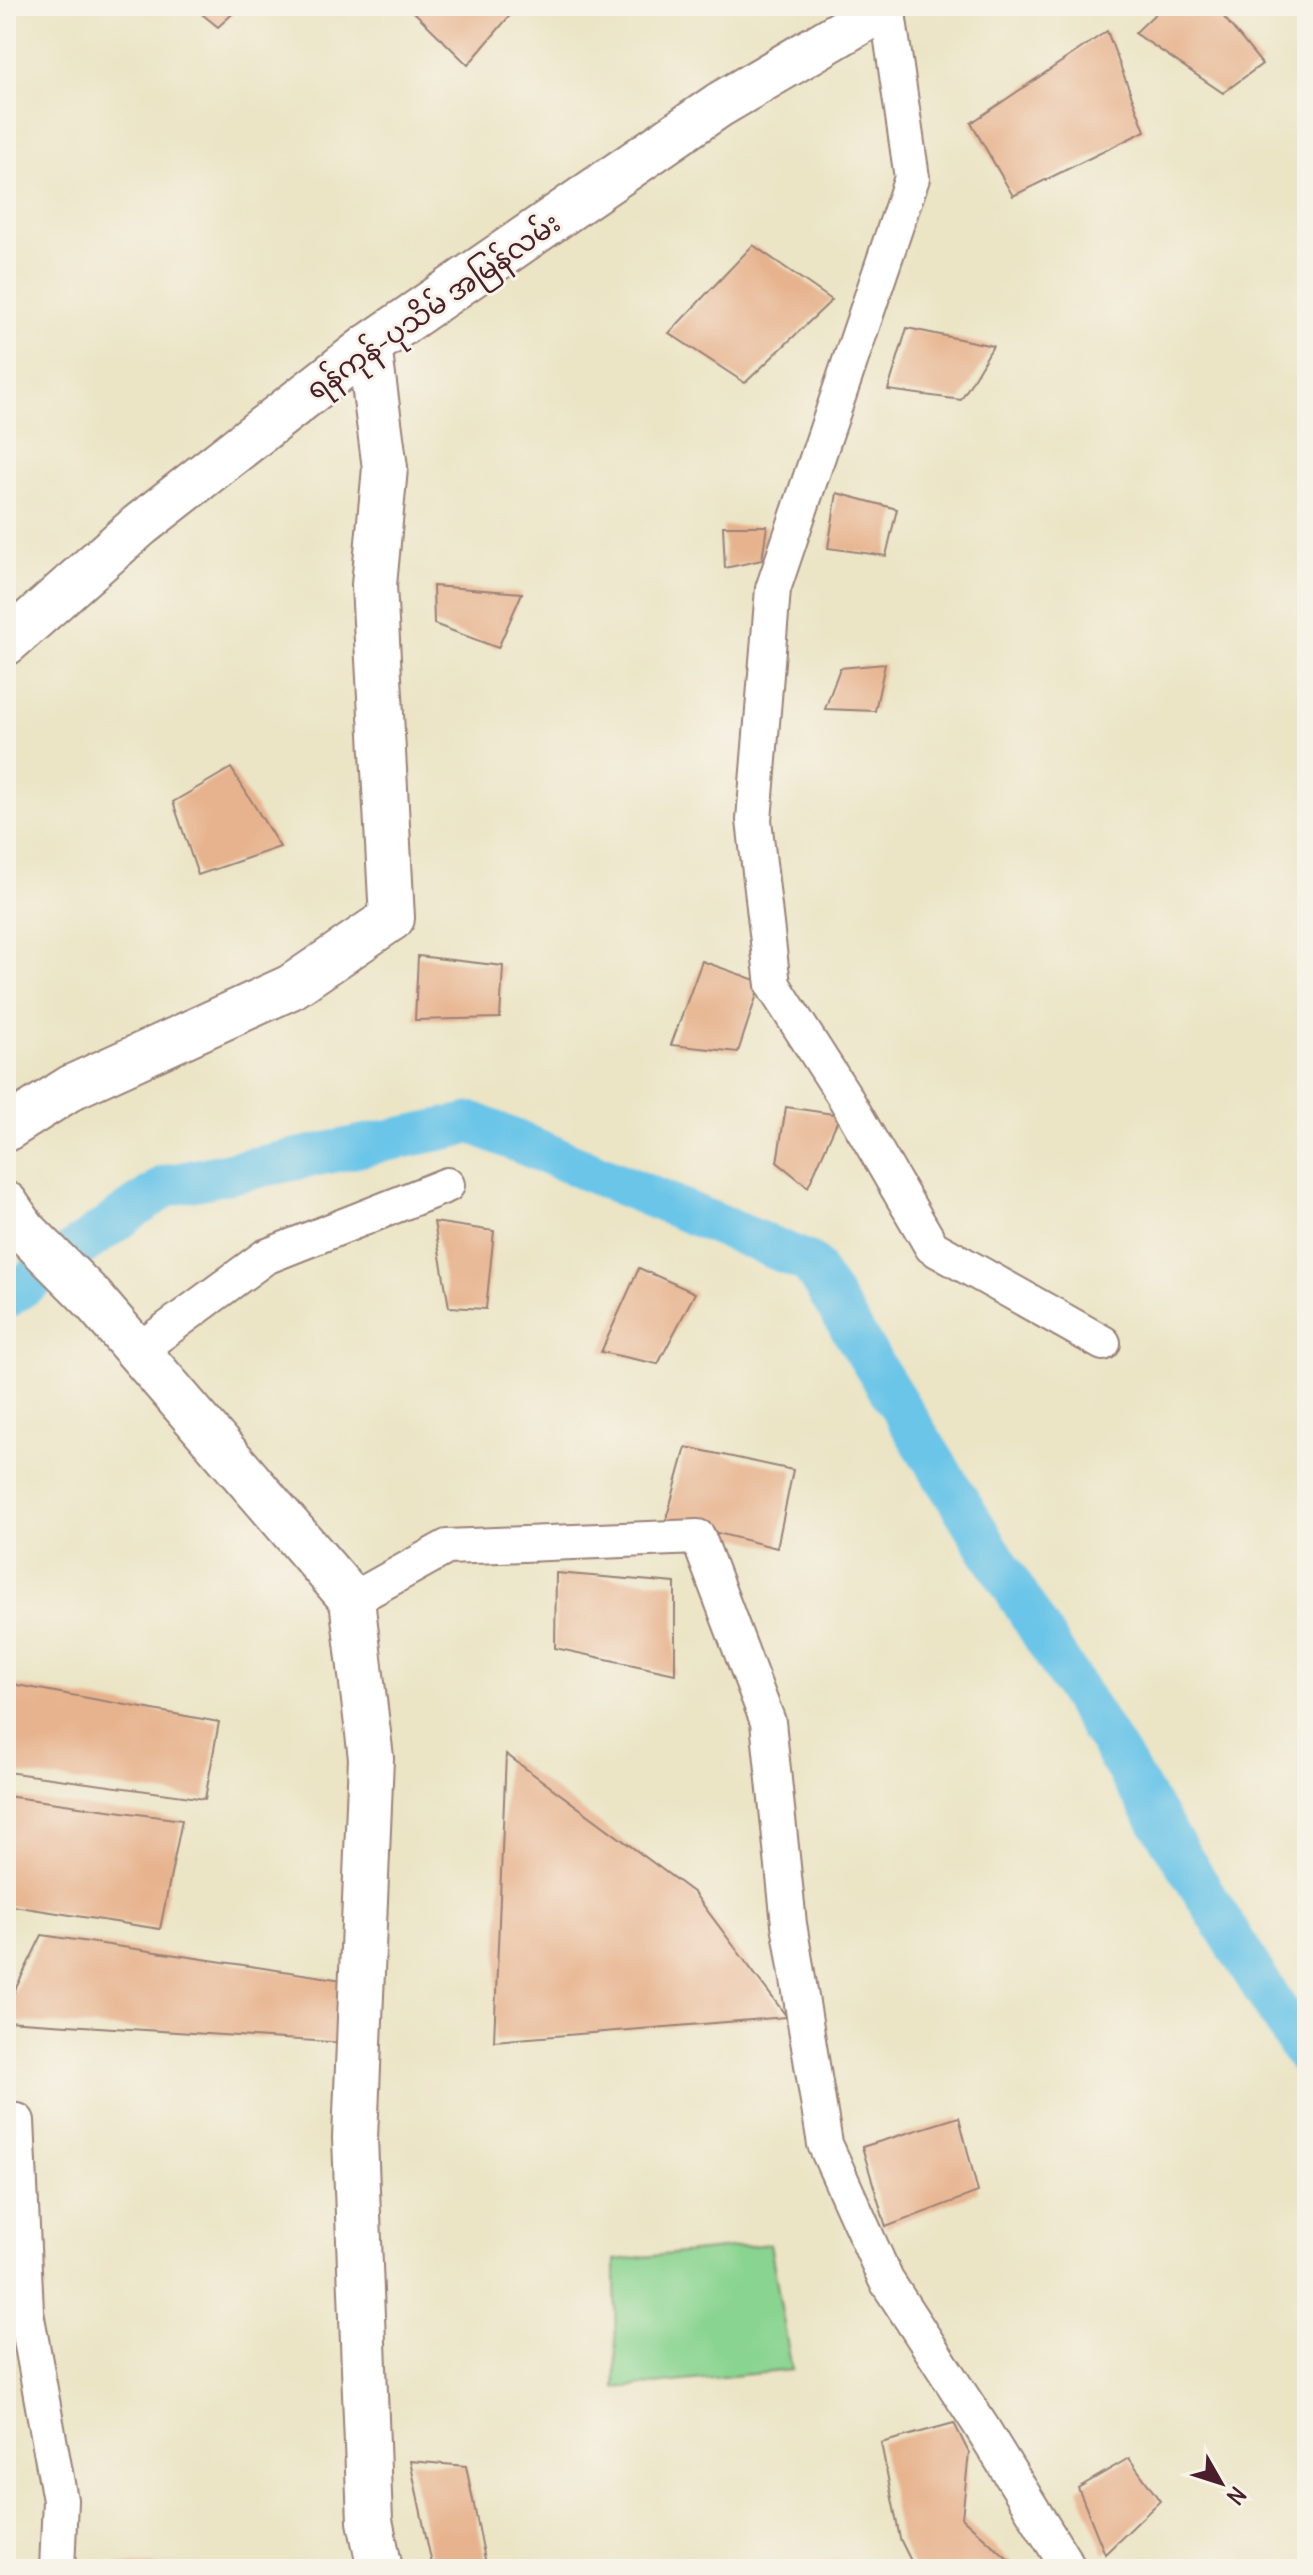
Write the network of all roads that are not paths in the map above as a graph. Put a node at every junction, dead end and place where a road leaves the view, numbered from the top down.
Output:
1 (887, 6) edge
2 (369, 346) junction
3 (6, 643) edge
4 (6, 1129) edge
5 (447, 1185) dead end
6 (15, 1217) edge
7 (1103, 1343) dead end
8 (136, 1352) junction
9 (352, 1600) junction
10 (17, 2121) dead end
11 (57, 2569) edge
12 (380, 2569) edge
13 (1069, 2569) edge

1 - 2 main road, ရန်ကုန်-ပုသိမ် အမြန်လမ်း
1 - 7 street
2 - 3 main road, ရန်ကုန်-ပုသိမ် အမြန်လမ်း
2 - 4 main road
5 - 8 street
6 - 8 main road
8 - 9 main road
9 - 12 main road
9 - 13 street
10 - 11 street

